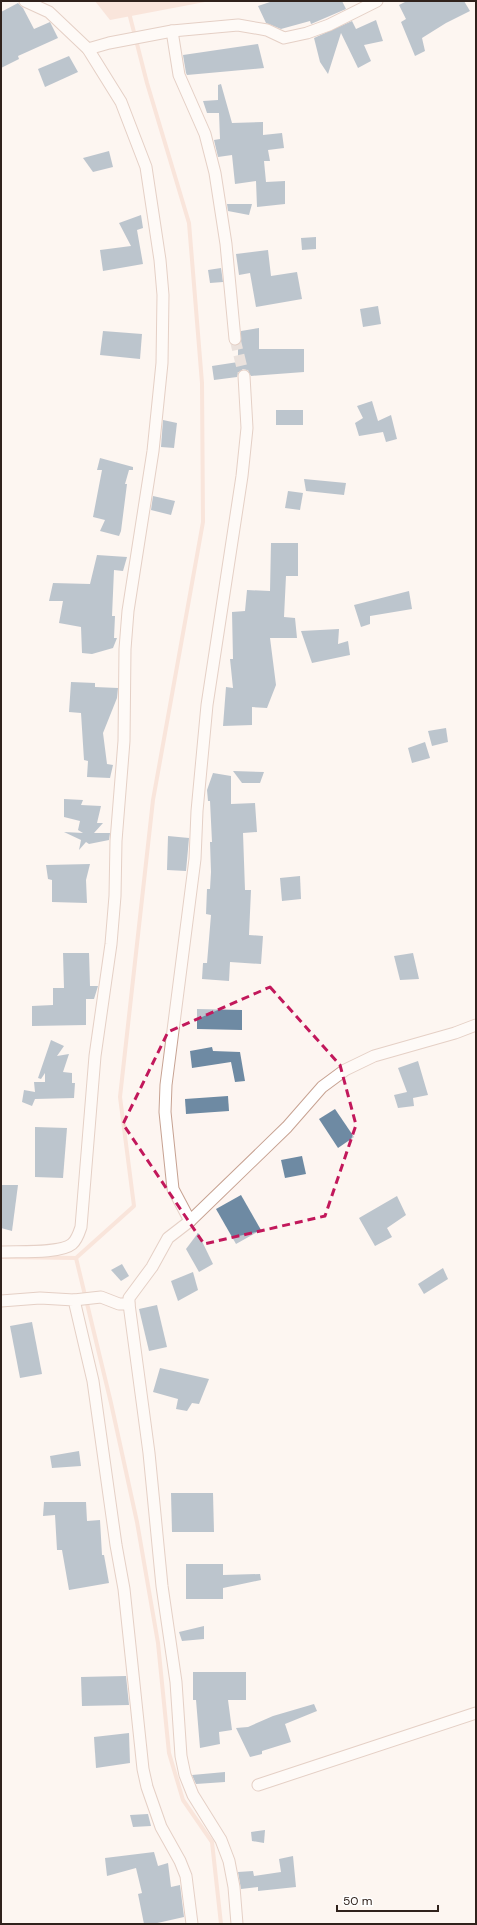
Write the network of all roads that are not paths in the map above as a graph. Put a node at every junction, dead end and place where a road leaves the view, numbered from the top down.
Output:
1 (25, 1) edge
2 (377, 1) edge
3 (168, 32) junction
4 (88, 49) junction
5 (235, 339) tunnel mouth
6 (244, 376) tunnel mouth
7 (476, 1025) edge
8 (190, 1221) junction
9 (1, 1252) edge
10 (76, 1299) junction
11 (1, 1301) edge
12 (129, 1304) junction
13 (476, 1713) edge
14 (258, 1785) dead end
15 (192, 1924) edge
16 (237, 1924) edge

1 - 4 street
2 - 3 street
3 - 4 street
3 - 5 street
4 - 9 street
6 - 8 street
7 - 8 street
8 - 12 street
10 - 11 street
10 - 12 street
10 - 15 street
12 - 16 street
13 - 14 street

